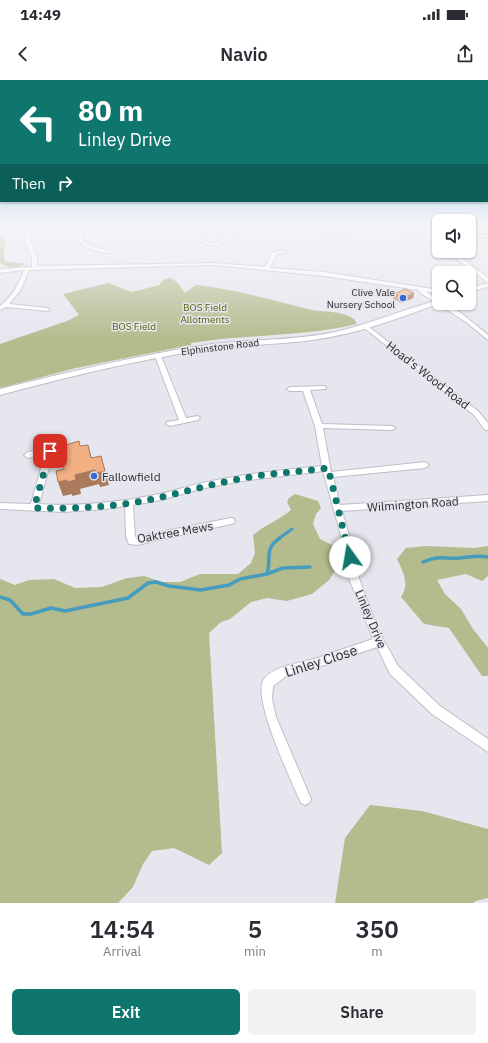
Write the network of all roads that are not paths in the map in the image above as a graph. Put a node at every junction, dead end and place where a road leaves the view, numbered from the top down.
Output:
1 (36, 262) edge
2 (270, 262) edge
3 (465, 262) edge
4 (34, 268) junction
5 (27, 269) junction
6 (267, 269) junction
7 (0, 271) edge
8 (488, 281) edge
9 (488, 285) edge
10 (476, 288) edge
11 (418, 289) junction
12 (432, 291) edge
13 (432, 297) edge
14 (6, 305) junction
15 (432, 305) edge
16 (0, 308) edge
17 (47, 310) dead end
18 (452, 310) edge
19 (365, 326) junction
20 (488, 338) edge
21 (158, 356) junction
22 (324, 388) dead end
23 (306, 389) junction
24 (290, 390) dead end
25 (0, 392) edge
26 (196, 418) dead end
27 (183, 420) junction
28 (170, 424) dead end
29 (319, 426) junction
30 (392, 428) dead end
31 (488, 428) edge
32 (61, 449) edge
33 (50, 451) junction
34 (28, 455) dead end
35 (425, 464) dead end
36 (328, 471) junction
37 (488, 498) edge
38 (129, 503) junction
39 (0, 506) edge
40 (34, 508) junction
41 (338, 508) junction
42 (231, 521) dead end
43 (379, 642) junction
44 (488, 746) edge
45 (305, 799) dead end

1 - 4 street
2 - 6 street
3 - 8 street
4 - 5 street
4 - 6 street
5 - 7 street
5 - 14 street
6 - 11 street
9 - 10 street
11 - 12 street
11 - 13 street
14 - 16 street
14 - 17 street
15 - 19 street, Elphinstone Road
18 - 20 street
19 - 21 street, Elphinstone Road
19 - 31 street, Hoad's Wood Road
21 - 25 street, Elphinstone Road
21 - 27 street
22 - 23 street
23 - 24 street
23 - 29 street, Linley Drive
26 - 27 street
27 - 28 street
29 - 30 street
29 - 36 street, Linley Drive
32 - 33 street
33 - 34 street
33 - 40 street
35 - 36 street
36 - 38 street
36 - 41 street, Linley Drive
37 - 41 street, Wilmington Road
38 - 40 street
38 - 42 street, Oaktree Mews
39 - 40 street
41 - 43 street, Linley Drive
43 - 44 street, Linley Drive
43 - 45 street, Linley Close

